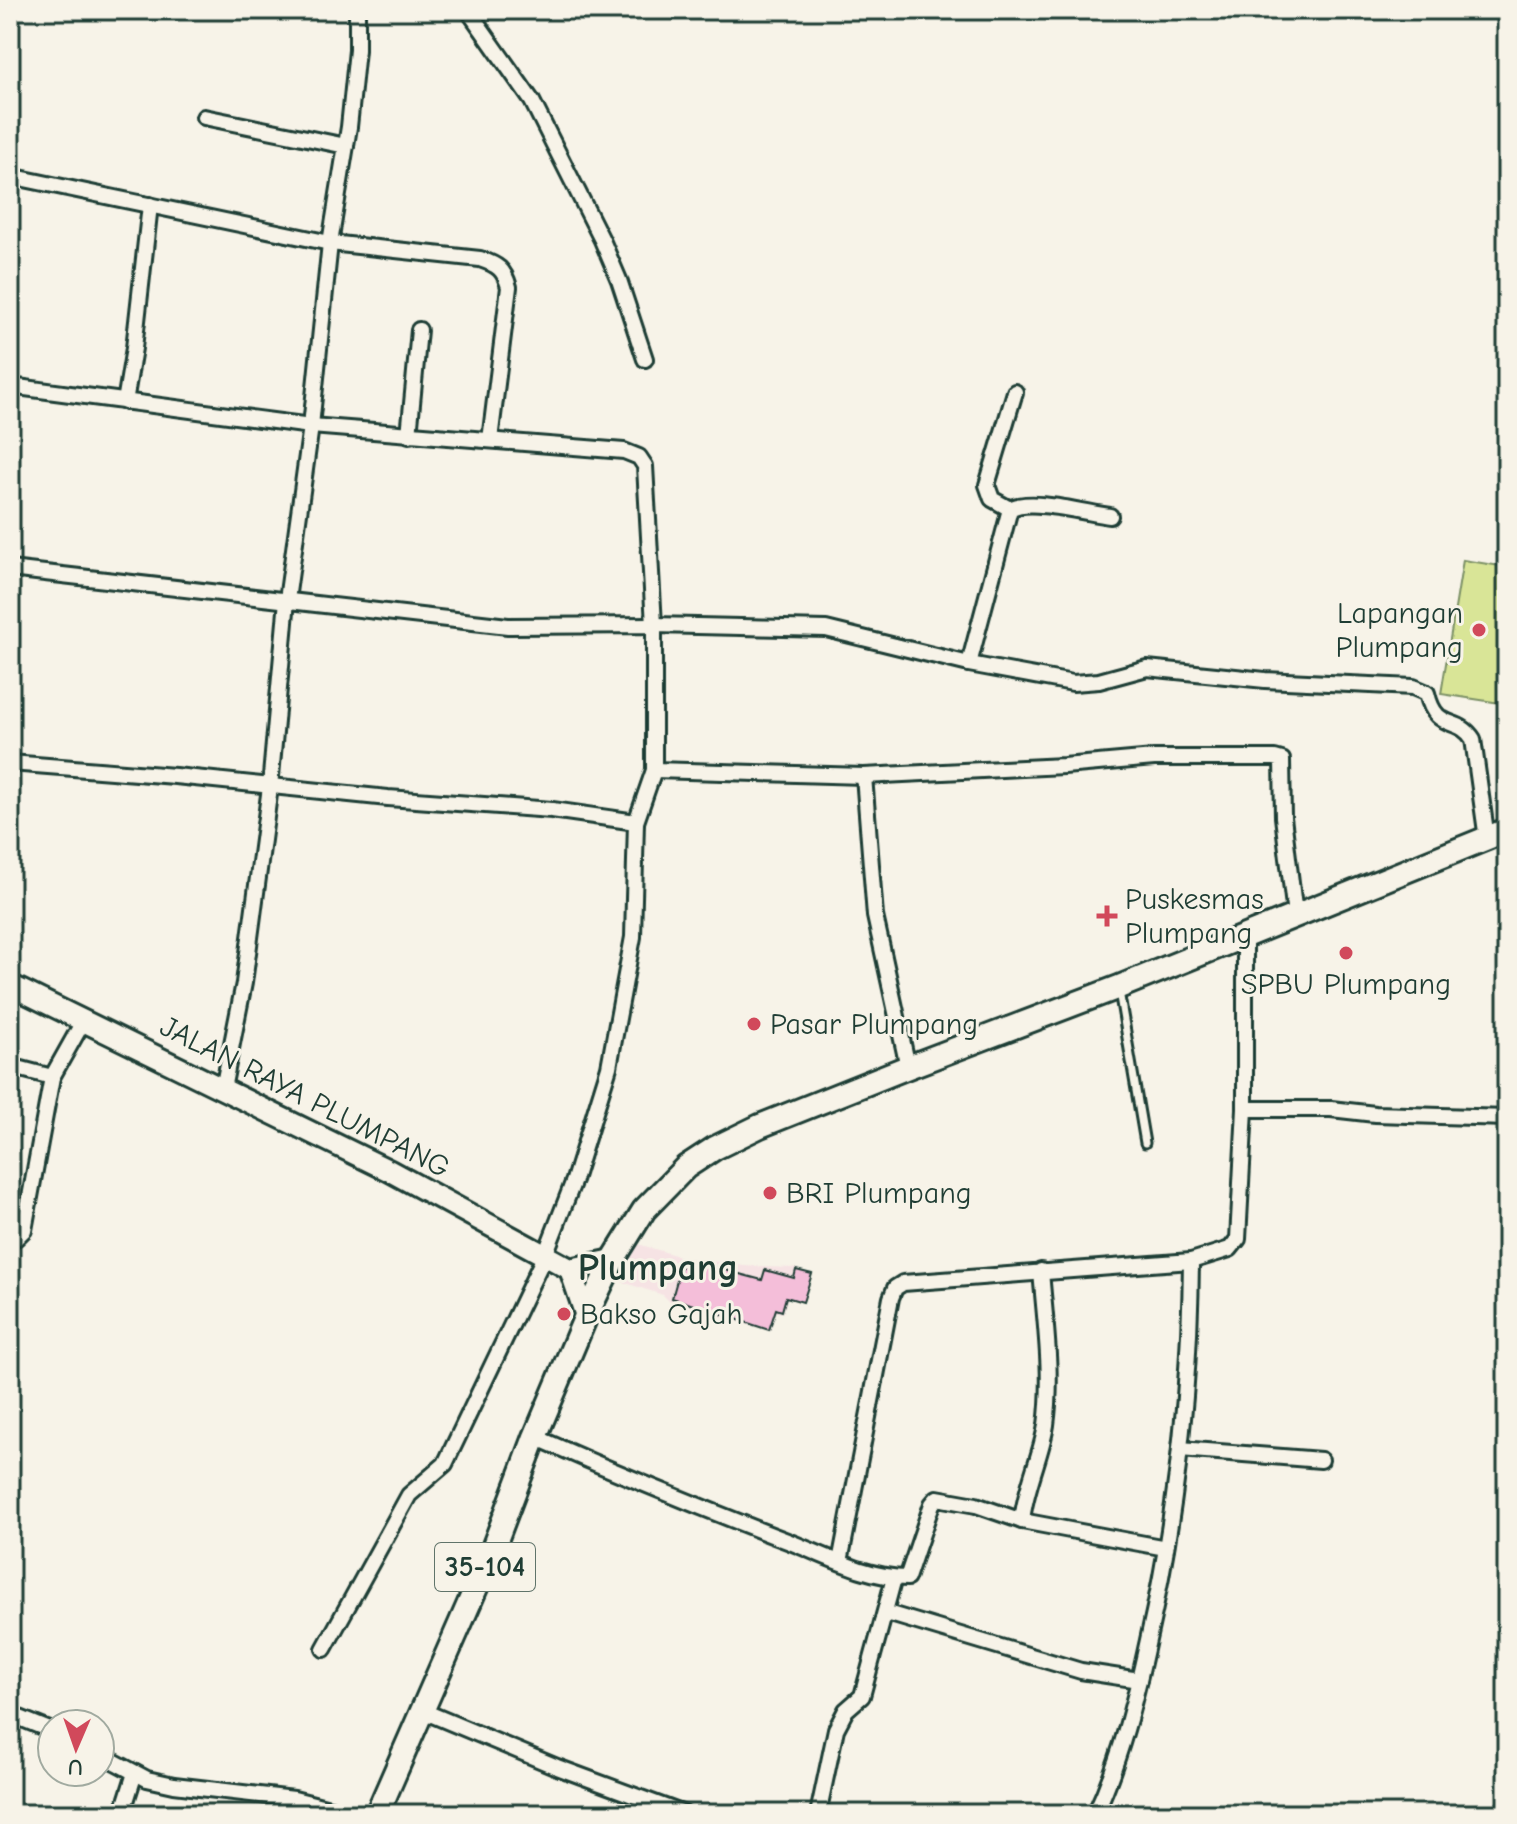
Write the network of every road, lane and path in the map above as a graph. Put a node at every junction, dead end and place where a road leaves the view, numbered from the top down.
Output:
1 (357, 10) edge
2 (468, 10) edge
3 (204, 117) dead end
4 (346, 146) junction
5 (10, 176) edge
6 (150, 205) junction
7 (330, 243) junction
8 (419, 330) dead end
9 (645, 359) dead end
10 (10, 386) edge
11 (1015, 392) dead end
12 (125, 402) junction
13 (311, 426) junction
14 (409, 435) junction
15 (490, 440) junction
16 (1010, 509) junction
17 (1110, 516) dead end
18 (10, 569) edge
19 (287, 600) junction
20 (654, 625) junction
21 (969, 664) junction
22 (10, 763) edge
23 (654, 770) junction
24 (864, 776) junction
25 (270, 787) junction
26 (636, 822) junction
27 (1497, 834) edge
28 (1295, 915) junction
29 (1245, 935) junction
30 (10, 985) edge
31 (1119, 987) junction
32 (84, 1020) junction
33 (10, 1066) edge
34 (908, 1067) junction
35 (52, 1077) junction
36 (223, 1089) junction
37 (1245, 1109) junction
38 (1507, 1118) edge
39 (1145, 1143) dead end
40 (10, 1237) edge
41 (545, 1255) junction
42 (613, 1260) junction
43 (1191, 1261) junction
44 (570, 1269) junction
45 (1041, 1271) junction
46 (586, 1316) junction
47 (535, 1437) junction
48 (1180, 1449) junction
49 (1321, 1460) dead end
50 (1022, 1521) junction
51 (1166, 1548) junction
52 (840, 1562) junction
53 (894, 1578) junction
54 (887, 1613) junction
55 (324, 1649) dead end
56 (1139, 1680) junction
57 (423, 1711) junction
58 (10, 1714) edge
59 (36, 1725) edge
60 (116, 1763) edge
61 (135, 1773) junction
62 (122, 1814) edge
63 (353, 1814) edge
64 (377, 1814) edge
65 (684, 1814) edge
66 (818, 1814) edge
67 (1095, 1814) edge

1 - 4 street
2 - 9 street
3 - 4 street
4 - 7 street
5 - 6 street
6 - 7 street
6 - 12 street
7 - 13 street
7 - 15 street
8 - 14 street
10 - 12 street
11 - 16 street
12 - 13 street
13 - 14 street
13 - 19 street
14 - 15 street
15 - 20 street
16 - 17 street
16 - 21 street
18 - 19 street
19 - 20 street
19 - 25 street
20 - 21 street
20 - 23 street
21 - 27 street
22 - 25 street
23 - 24 street
23 - 26 street
24 - 28 street
24 - 34 street
25 - 26 street
25 - 36 street
26 - 41 street
27 - 28 main road, 35-104
28 - 29 main road, 35-104
29 - 31 main road, 35-104
29 - 37 street
30 - 32 street, JALAN RAYA PLUMPANG
31 - 34 main road, 35-104
31 - 39 lane
32 - 35 street
32 - 36 street, JALAN RAYA PLUMPANG
33 - 35 street
34 - 42 main road, 35-104
35 - 40 street
36 - 41 street, JALAN RAYA PLUMPANG
37 - 38 street
37 - 43 street
41 - 44 street, JALAN RAYA PLUMPANG
41 - 55 street
42 - 44 street
42 - 46 main road, 35-104
43 - 45 street
43 - 48 street
44 - 46 street
45 - 50 street
45 - 52 street
46 - 47 main road, 35-104
47 - 52 street
47 - 57 main road, 35-104
48 - 49 street
48 - 51 street
50 - 51 street
50 - 53 street
51 - 56 street
52 - 53 street
53 - 54 street
54 - 56 street
54 - 66 street
56 - 67 street
57 - 64 main road, 35-104
57 - 65 street
58 - 59 street
60 - 61 street
61 - 62 street
61 - 63 street

